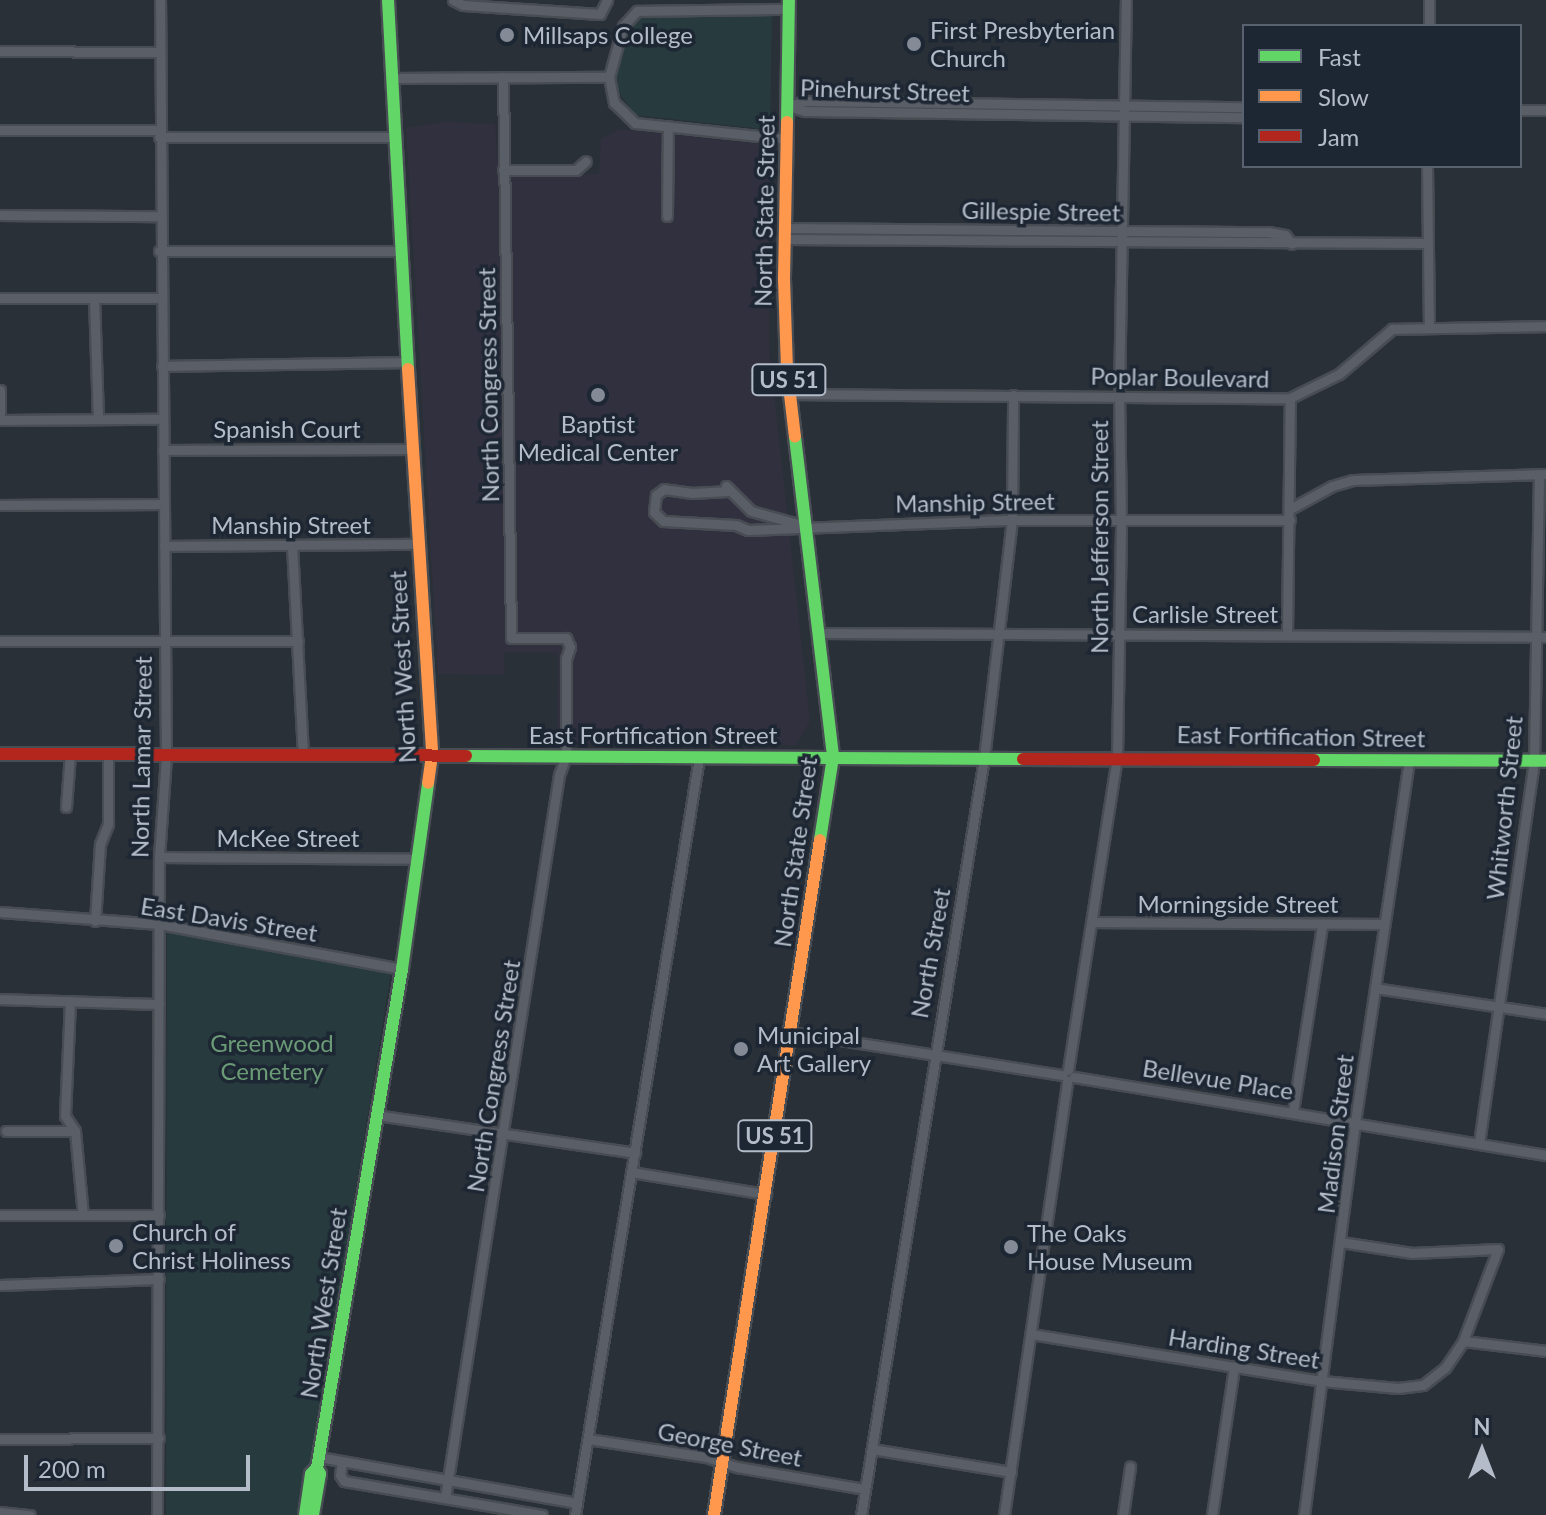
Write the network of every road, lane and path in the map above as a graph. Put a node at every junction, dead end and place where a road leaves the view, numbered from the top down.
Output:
1 (160, 0) edge
2 (388, 0) edge
3 (453, 0) edge
4 (607, 0) edge
5 (1126, 0) edge
6 (1429, 0) edge
7 (789, 5) edge
8 (1429, 24) edge
9 (0, 51) edge
10 (160, 52) junction
11 (503, 77) junction
12 (609, 77) junction
13 (391, 78) junction
14 (1124, 105) junction
15 (788, 106) junction
16 (1242, 107) edge
17 (1066, 110) junction
18 (1522, 110) edge
19 (1546, 110) edge
20 (1212, 112) junction
21 (1124, 116) junction
22 (1242, 117) edge
23 (668, 126) junction
24 (0, 130) edge
25 (159, 133) junction
26 (393, 137) junction
27 (787, 139) junction
28 (586, 161) dead end
29 (1427, 168) edge
30 (503, 170) junction
31 (0, 215) edge
32 (159, 216) junction
33 (667, 216) dead end
34 (1123, 232) junction
35 (785, 233) junction
36 (1123, 243) junction
37 (1426, 243) junction
38 (1292, 244) junction
39 (159, 251) junction
40 (400, 251) junction
41 (0, 298) edge
42 (94, 298) junction
43 (159, 298) junction
44 (1429, 326) junction
45 (1546, 326) edge
46 (407, 362) junction
47 (162, 366) junction
48 (0, 390) edge
49 (791, 394) junction
50 (1013, 395) junction
51 (1119, 396) junction
52 (1290, 398) junction
53 (98, 418) junction
54 (162, 419) junction
55 (0, 420) edge
56 (412, 449) junction
57 (163, 450) junction
58 (1542, 474) edge
59 (164, 504) junction
60 (0, 505) edge
61 (1290, 514) junction
62 (1012, 520) junction
63 (1121, 520) junction
64 (805, 525) junction
65 (418, 544) junction
66 (292, 545) junction
67 (164, 546) junction
68 (817, 633) junction
69 (1000, 633) junction
70 (1120, 633) junction
71 (1287, 634) junction
72 (1541, 637) edge
73 (0, 641) edge
74 (298, 641) junction
75 (164, 643) junction
76 (108, 753) junction
77 (70, 754) junction
78 (0, 755) edge
79 (432, 755) junction
80 (166, 756) junction
81 (303, 756) junction
82 (566, 756) junction
83 (833, 757) junction
84 (1117, 757) junction
85 (699, 758) junction
86 (984, 758) junction
87 (1409, 759) junction
88 (1540, 761) edge
89 (66, 807) dead end
90 (159, 857) junction
91 (417, 859) junction
92 (0, 912) edge
93 (95, 921) junction
94 (1092, 922) junction
95 (159, 924) junction
96 (1384, 924) junction
97 (1322, 925) junction
98 (402, 969) junction
99 (1375, 988) junction
100 (0, 999) edge
101 (70, 1001) junction
102 (159, 1004) junction
103 (1500, 1006) junction
104 (1546, 1014) edge
105 (790, 1032) junction
106 (933, 1055) junction
107 (1068, 1076) junction
108 (1293, 1111) junction
109 (376, 1115) junction
110 (1355, 1122) junction
111 (6, 1131) dead end
112 (75, 1131) junction
113 (505, 1134) junction
114 (1479, 1143) junction
115 (635, 1153) junction
116 (1546, 1155) edge
117 (631, 1172) junction
118 (766, 1194) junction
119 (0, 1215) edge
120 (83, 1215) junction
121 (159, 1215) junction
122 (1341, 1242) junction
123 (159, 1279) junction
124 (0, 1285) edge
125 (1031, 1334) junction
126 (1463, 1341) junction
127 (1546, 1351) edge
128 (1234, 1367) junction
129 (1322, 1381) junction
130 (159, 1438) junction
131 (0, 1439) edge
132 (588, 1439) junction
133 (872, 1449) junction
134 (342, 1461) junction
135 (318, 1463) junction
136 (723, 1463) junction
137 (1130, 1467) dead end
138 (1011, 1472) junction
139 (448, 1480) junction
140 (865, 1489) junction
141 (445, 1498) junction
142 (577, 1503) junction
143 (0, 1512) edge
144 (30, 1515) edge
145 (157, 1515) edge
146 (305, 1515) edge
147 (313, 1515) edge
148 (542, 1515) edge
149 (575, 1515) edge
150 (714, 1515) edge
151 (861, 1515) edge
152 (1004, 1515) edge
153 (1123, 1515) edge
154 (1212, 1515) edge
155 (1304, 1515) edge

1 - 10 street, North Lamar Street
2 - 13 street, North West Street
3 - 4 street
5 - 14 street, North Jefferson Street
6 - 8 street
7 - 12 street
7 - 15 street, North State Street / US 51
9 - 10 street
10 - 25 street, North Lamar Street
11 - 12 street
11 - 13 street
11 - 30 street, North Congress Street
12 - 23 street
13 - 26 street, North West Street
14 - 17 street, Pinehurst Street
14 - 20 street, Pinehurst Street
14 - 21 street, North Jefferson Street
15 - 17 street, Pinehurst Street
15 - 27 street, North State Street / US 51
16 - 20 street, Pinehurst Street
17 - 21 street, Pinehurst Street
18 - 19 street
20 - 21 street, Pinehurst Street
20 - 22 street, Pinehurst Street
21 - 34 street, North Jefferson Street
23 - 27 street
23 - 33 street
24 - 25 street
25 - 26 street
25 - 32 street, North Lamar Street
26 - 40 street, North West Street
27 - 35 street, North State Street / US 51
28 - 30 street
29 - 37 street
30 - 82 street, North Congress Street
31 - 32 street
32 - 39 street, North Lamar Street
34 - 35 street, Gillespie Street
34 - 36 street, North Jefferson Street
34 - 38 street, Gillespie Street
35 - 36 street, Gillespie Street
35 - 49 street, North State Street / US 51
36 - 38 street, Gillespie Street
36 - 51 street, North Jefferson Street
37 - 38 street, Gillespie Street
37 - 44 street
39 - 40 street
39 - 43 street, North Lamar Street
40 - 46 street, North West Street
41 - 42 street
42 - 43 street
42 - 53 street
43 - 47 street, North Lamar Street
44 - 45 street, Poplar Boulevard
44 - 52 street, Poplar Boulevard
46 - 47 street
46 - 56 street, North West Street
47 - 54 street, North Lamar Street
48 - 55 street
49 - 50 street, Poplar Boulevard
49 - 64 street, North State Street / US 51
50 - 51 street, Poplar Boulevard
50 - 62 street, North Street
51 - 52 street, Poplar Boulevard
51 - 63 street, North Jefferson Street
52 - 61 street
53 - 54 street
53 - 55 street
54 - 57 street, North Lamar Street
56 - 57 street, Spanish Court
56 - 65 street, North West Street
57 - 59 street, North Lamar Street
58 - 61 street, Manship Street
58 - 72 street, Whitworth Street
59 - 60 street
59 - 67 street, North Lamar Street
61 - 63 street, Manship Street
61 - 71 street
62 - 63 street, Manship Street
62 - 64 street, Manship Street
62 - 69 street, North Street
63 - 70 street, North Jefferson Street
64 - 64 street, Manship Street
64 - 68 street, North State Street / US 51
65 - 66 street, Manship Street
65 - 79 street, North West Street
66 - 67 street, Manship Street
66 - 74 street
67 - 75 street, North Lamar Street
68 - 69 street, Carlisle Street
68 - 83 street, North State Street / US 51
69 - 70 street, Carlisle Street
69 - 86 street, North Street
70 - 71 street, Carlisle Street
70 - 84 street, North Jefferson Street
71 - 72 street, Carlisle Street
72 - 88 street, Whitworth Street
73 - 75 street
74 - 75 street
74 - 81 street
75 - 80 street, North Lamar Street
76 - 77 street, East Fortification Street
76 - 80 street, East Fortification Street
76 - 93 street
77 - 78 street, East Fortification Street
77 - 89 street
79 - 81 street, East Fortification Street
79 - 82 street, East Fortification Street
79 - 91 street, North West Street
80 - 81 street, East Fortification Street
80 - 90 street, North Lamar Street
82 - 85 street, East Fortification Street
82 - 113 street, North Congress Street
83 - 85 street, East Fortification Street
83 - 86 street, East Fortification Street
83 - 105 street, North State Street / US 51
84 - 86 street, East Fortification Street
84 - 87 street, East Fortification Street
84 - 94 street, North Jefferson Street
85 - 115 street
86 - 106 street, North Street
87 - 88 street, East Fortification Street
87 - 96 street, Madison Street
88 - 103 street, Whitworth Street
90 - 91 street, McKee Street
90 - 95 street, North Lamar Street
91 - 98 street, North West Street
92 - 93 street, East Davis Street
93 - 95 street, East Davis Street
94 - 97 street, Morningside Street
94 - 107 street, North Jefferson Street
95 - 98 street, East Davis Street
95 - 102 street, North Lamar Street
96 - 97 street, Morningside Street
96 - 99 street, Madison Street
97 - 108 street
98 - 109 street, North West Street
99 - 103 street
99 - 110 street, Madison Street
100 - 101 street
101 - 102 street
101 - 112 street
102 - 121 street, North Lamar Street
103 - 104 street
103 - 114 street, Whitworth Street
105 - 106 street, Bellevue Place
105 - 118 street, North State Street / US 51
106 - 107 street, Bellevue Place
106 - 133 street, North Street
107 - 108 street, Bellevue Place
107 - 125 street, North Jefferson Street
108 - 110 street, Bellevue Place
109 - 113 street
109 - 135 street, North West Street
110 - 114 street, Bellevue Place
110 - 122 street, Madison Street
111 - 112 street
112 - 120 street
113 - 115 street
113 - 139 street, North Congress Street
114 - 116 street, Bellevue Place
115 - 117 street
117 - 118 street
117 - 132 street
118 - 136 street, North State Street / US 51
119 - 120 street
120 - 121 street
121 - 123 street, North Lamar Street
122 - 126 street
122 - 129 street, Madison Street
123 - 124 street
123 - 130 street, North Lamar Street
125 - 128 street, Harding Street
125 - 138 street, North Jefferson Street
126 - 127 street
126 - 129 street, Harding Street
128 - 129 street, Harding Street
128 - 154 street
129 - 155 street, Madison Street
130 - 131 street
130 - 145 street, North Lamar Street
132 - 136 street, George Street
132 - 142 street
133 - 138 street
133 - 140 street, North Street
134 - 135 street
134 - 139 street
134 - 141 street
135 - 146 street, North West Street
135 - 147 street, North West Street
136 - 140 street, George Street
136 - 150 street, North State Street / US 51
137 - 153 street
138 - 152 street, North Jefferson Street
139 - 141 street, North Congress Street
139 - 142 street
140 - 151 street, North Street
141 - 148 street
142 - 149 street
143 - 144 street

